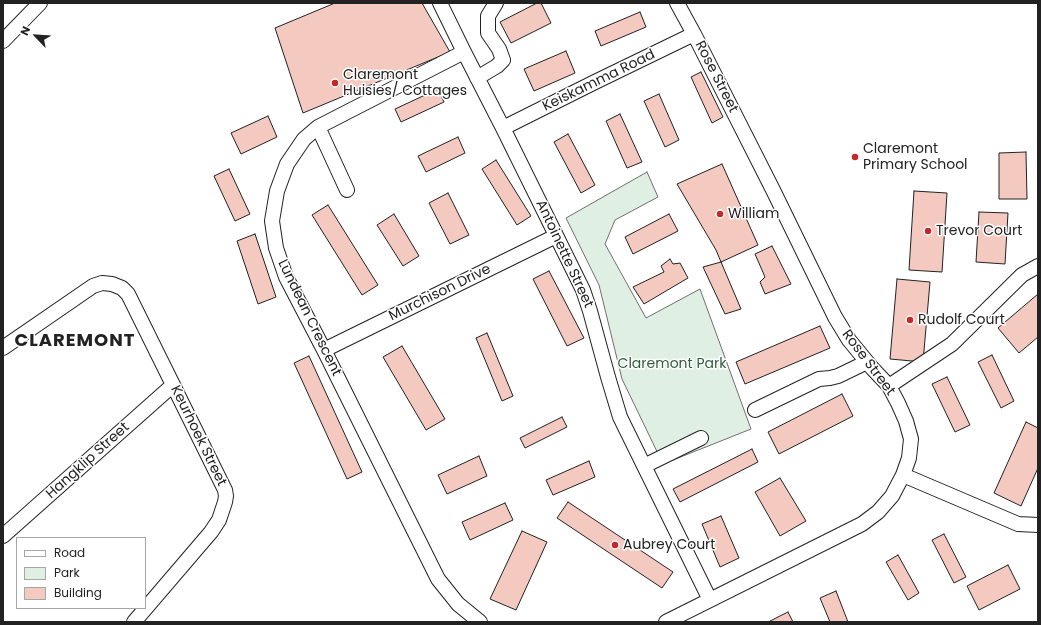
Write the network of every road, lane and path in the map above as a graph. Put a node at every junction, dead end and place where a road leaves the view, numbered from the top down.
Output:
1 (40, 3) edge
2 (440, 3) edge
3 (496, 3) edge
4 (677, 3) edge
5 (694, 34) junction
6 (3, 41) edge
7 (464, 52) junction
8 (477, 78) junction
9 (318, 127) junction
10 (503, 128) junction
11 (347, 190) dead end
12 (556, 236) junction
13 (1038, 266) edge
14 (3, 348) edge
15 (324, 350) junction
16 (866, 362) junction
17 (173, 385) junction
18 (889, 386) junction
19 (755, 410) dead end
20 (701, 438) dead end
21 (644, 466) junction
22 (903, 475) junction
23 (1038, 525) edge
24 (3, 536) edge
25 (710, 600) junction
26 (146, 608) edge
27 (145, 609) edge
28 (134, 622) edge
29 (480, 622) edge
30 (666, 622) edge

1 - 6 street
2 - 7 street, Antoinette Street
3 - 8 street
4 - 5 street, Rose Street
5 - 10 street, Keiskamma Road
5 - 16 street, Rose Street
7 - 8 street, Antoinette Street
7 - 9 street, Lundean Crescent
8 - 10 street, Antoinette Street
9 - 11 street
9 - 15 street, Lundean Crescent
10 - 12 street, Antoinette Street
12 - 15 street, Murchison Drive
12 - 21 street, Antoinette Street
13 - 18 street
14 - 17 street, Keurhoek Street
15 - 29 street, Lundean Crescent
16 - 18 street, Rose Street
16 - 19 street
17 - 24 street, Hangklip Street
17 - 26 street, Keurhoek Street
18 - 22 street, Rose Street
20 - 21 street
21 - 25 street, Antoinette Street
22 - 23 street
22 - 25 street, Rose Street
25 - 30 street
27 - 28 street, Keurhoek Street

